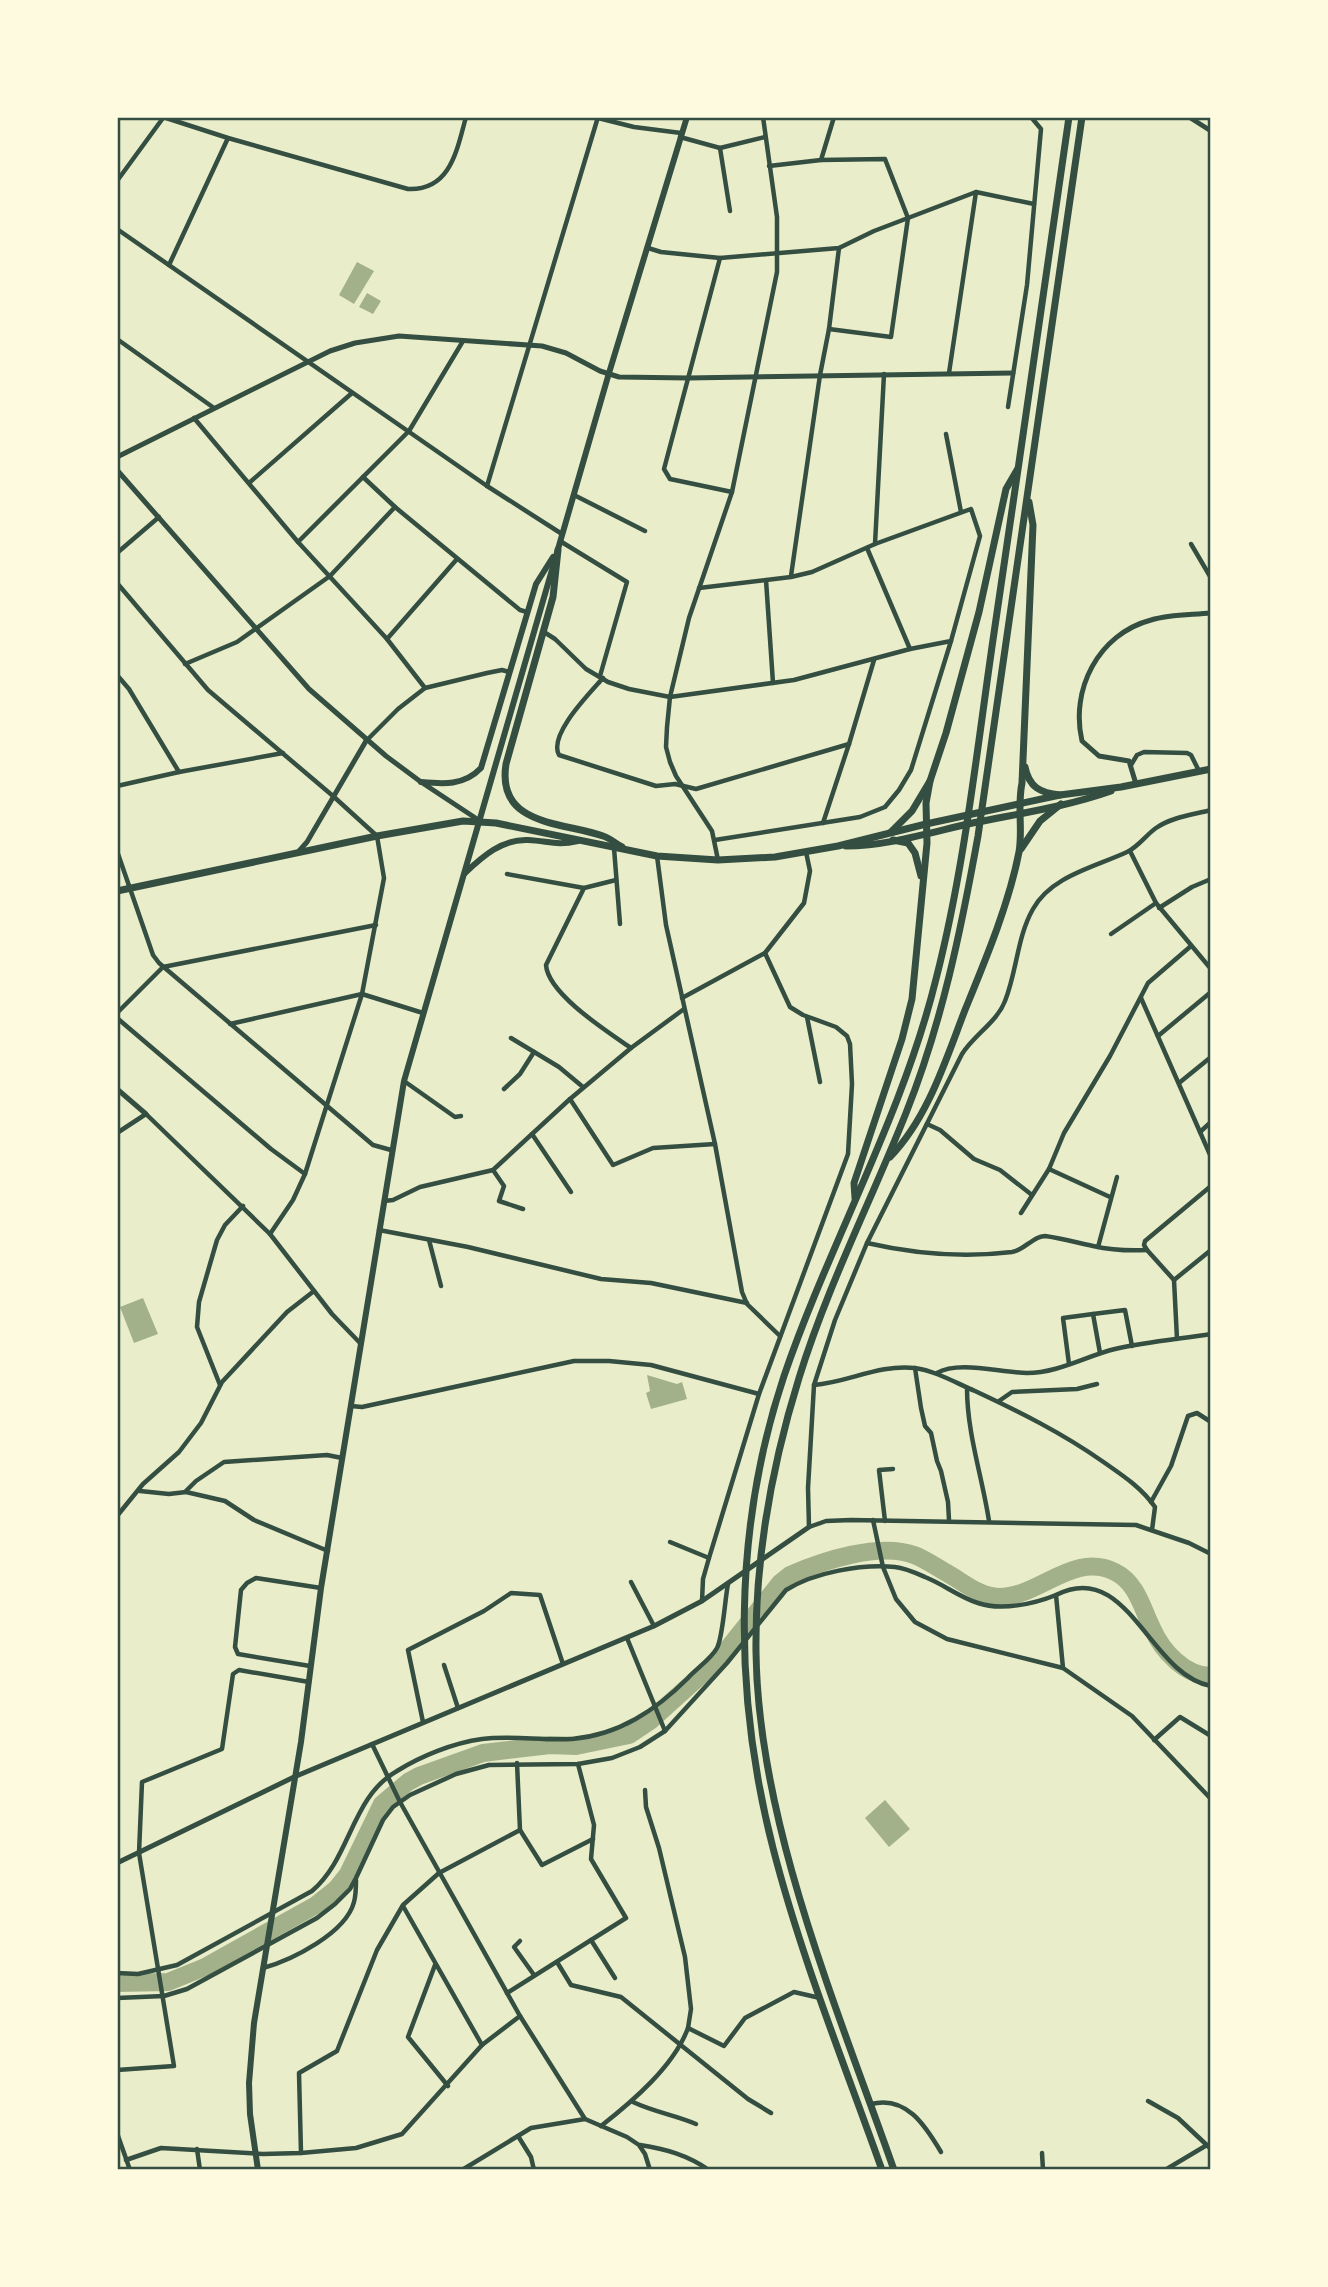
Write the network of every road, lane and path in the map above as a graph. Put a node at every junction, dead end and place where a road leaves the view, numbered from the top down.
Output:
1 (163, 117) edge
2 (466, 117) edge
3 (687, 117) edge
4 (763, 117) edge
5 (834, 117) edge
6 (1031, 117) edge
7 (1069, 117) edge
8 (1082, 117) edge
9 (1189, 117) edge
10 (598, 118) edge
11 (1211, 131) edge
12 (681, 135) junction
13 (765, 136) junction
14 (228, 138) junction
15 (720, 148) junction
16 (821, 160) junction
17 (769, 166) junction
18 (117, 181) edge
19 (976, 192) junction
20 (1034, 204) junction
21 (730, 211) dead end
22 (908, 218) junction
23 (117, 229) edge
24 (648, 248) junction
25 (839, 248) junction
26 (778, 255) junction
27 (720, 258) junction
28 (169, 265) junction
29 (829, 329) junction
30 (117, 339) edge
31 (463, 341) junction
32 (529, 345) junction
33 (308, 362) junction
34 (609, 373) junction
35 (949, 373) junction
36 (1013, 373) junction
37 (884, 374) junction
38 (820, 375) junction
39 (754, 376) junction
40 (688, 379) junction
41 (352, 393) junction
42 (1008, 407) dead end
43 (214, 408) junction
44 (194, 418) junction
45 (410, 431) junction
46 (946, 434) dead end
47 (117, 457) edge
48 (1017, 469) junction
49 (117, 470) edge
50 (363, 477) junction
51 (249, 483) junction
52 (487, 486) junction
53 (732, 492) junction
54 (1027, 494) junction
55 (574, 495) junction
56 (395, 507) junction
57 (961, 512) junction
58 (159, 517) junction
59 (645, 531) dead end
60 (298, 542) junction
61 (560, 542) junction
62 (875, 544) junction
63 (1191, 544) dead end
64 (867, 548) junction
65 (117, 554) edge
66 (457, 559) junction
67 (330, 576) junction
68 (791, 577) junction
69 (1211, 578) edge
70 (766, 580) junction
71 (117, 583) edge
72 (699, 588) junction
73 (527, 612) junction
74 (1211, 613) edge
75 (256, 630) junction
76 (543, 632) junction
77 (387, 639) junction
78 (951, 641) junction
79 (910, 649) junction
80 (874, 660) junction
81 (185, 664) junction
82 (509, 672) junction
83 (117, 675) edge
84 (601, 677) junction
85 (773, 683) junction
86 (425, 688) junction
87 (670, 697) junction
88 (366, 741) junction
89 (849, 744) junction
90 (283, 753) junction
91 (1023, 757) junction
92 (1131, 765) junction
93 (1211, 769) edge
94 (1199, 771) junction
95 (179, 772) junction
96 (930, 781) junction
97 (421, 782) junction
98 (1136, 784) junction
99 (117, 786) edge
100 (683, 786) junction
101 (1121, 787) junction
102 (1060, 794) junction
103 (332, 796) junction
104 (1018, 804) junction
105 (1061, 804) junction
106 (1211, 810) edge
107 (1018, 814) junction
108 (480, 821) junction
109 (823, 823) junction
110 (926, 824) junction
111 (927, 833) junction
112 (377, 836) junction
113 (892, 836) junction
114 (715, 840) junction
115 (578, 841) junction
116 (614, 848) junction
117 (626, 850) junction
118 (117, 851) edge
119 (1130, 851) junction
120 (806, 852) junction
121 (1019, 852) junction
122 (296, 853) junction
123 (657, 856) junction
124 (718, 860) junction
125 (464, 874) junction
126 (507, 874) dead end
127 (1211, 878) edge
128 (616, 880) junction
129 (923, 883) junction
130 (130, 888) junction
131 (584, 888) junction
132 (117, 891) edge
133 (1158, 906) junction
134 (620, 924) dead end
135 (376, 925) junction
136 (1111, 934) dead end
137 (1191, 946) junction
138 (765, 953) junction
139 (163, 967) junction
140 (1211, 969) edge
141 (1211, 992) edge
142 (362, 995) junction
143 (1141, 997) junction
144 (682, 998) junction
145 (684, 1010) junction
146 (117, 1013) edge
147 (423, 1013) junction
148 (807, 1016) junction
149 (117, 1018) edge
150 (230, 1024) junction
151 (1158, 1036) junction
152 (511, 1038) dead end
153 (631, 1048) junction
154 (534, 1052) junction
155 (1211, 1057) edge
156 (404, 1081) junction
157 (820, 1082) dead end
158 (1179, 1083) junction
159 (583, 1087) junction
160 (504, 1088) dead end
161 (117, 1089) edge
162 (570, 1099) junction
163 (327, 1106) junction
164 (146, 1115) junction
165 (461, 1116) dead end
166 (1211, 1122) edge
167 (927, 1124) junction
168 (1200, 1132) junction
169 (117, 1133) edge
170 (532, 1134) junction
171 (715, 1144) junction
172 (391, 1150) junction
173 (1211, 1157) edge
174 (886, 1161) junction
175 (1049, 1169) junction
176 (493, 1170) junction
177 (306, 1174) junction
178 (1117, 1177) dead end
179 (1211, 1186) edge
180 (571, 1192) dead end
181 (1032, 1195) junction
182 (1110, 1197) junction
183 (383, 1200) junction
184 (855, 1202) junction
185 (243, 1206) junction
186 (523, 1209) dead end
187 (1021, 1213) dead end
188 (379, 1230) junction
189 (270, 1234) junction
190 (429, 1240) junction
191 (867, 1242) junction
192 (1098, 1247) junction
193 (1147, 1250) junction
194 (1211, 1250) edge
195 (1174, 1280) junction
196 (441, 1286) dead end
197 (314, 1291) junction
198 (747, 1304) junction
199 (1093, 1314) junction
200 (1211, 1335) edge
201 (780, 1336) junction
202 (1177, 1339) junction
203 (362, 1345) junction
204 (1132, 1346) junction
205 (1100, 1353) junction
206 (1069, 1364) junction
207 (915, 1368) junction
208 (936, 1374) junction
209 (1097, 1384) dead end
210 (814, 1385) junction
211 (220, 1386) junction
212 (967, 1388) junction
213 (759, 1394) junction
214 (998, 1402) junction
215 (351, 1406) junction
216 (1211, 1422) edge
217 (343, 1458) junction
218 (893, 1469) dead end
219 (139, 1491) junction
220 (186, 1492) junction
221 (1151, 1502) junction
222 (117, 1516) edge
223 (873, 1520) junction
224 (949, 1520) junction
225 (885, 1521) junction
226 (989, 1521) junction
227 (809, 1527) junction
228 (1152, 1530) junction
229 (670, 1542) dead end
230 (328, 1551) junction
231 (1211, 1554) edge
232 (709, 1558) junction
233 (883, 1567) junction
234 (631, 1582) dead end
235 (728, 1584) junction
236 (321, 1588) junction
237 (1056, 1595) junction
238 (702, 1601) junction
239 (654, 1626) junction
240 (627, 1638) junction
241 (563, 1664) junction
242 (444, 1665) dead end
243 (311, 1667) junction
244 (1063, 1668) junction
245 (309, 1682) junction
246 (1211, 1686) edge
247 (458, 1708) junction
248 (656, 1708) junction
249 (423, 1722) junction
250 (665, 1731) junction
251 (1211, 1737) edge
252 (1154, 1740) junction
253 (372, 1744) junction
254 (517, 1763) junction
255 (578, 1764) junction
256 (294, 1777) junction
257 (387, 1778) junction
258 (645, 1790) dead end
259 (1211, 1799) edge
260 (400, 1802) junction
261 (520, 1830) junction
262 (593, 1839) junction
263 (139, 1853) junction
264 (117, 1863) edge
265 (439, 1873) junction
266 (356, 1878) junction
267 (403, 1905) junction
268 (591, 1940) junction
269 (520, 1941) dead end
270 (556, 1962) junction
271 (263, 1964) junction
272 (436, 1964) junction
273 (158, 1970) junction
274 (117, 1973) edge
275 (534, 1975) junction
276 (615, 1978) dead end
277 (507, 1993) junction
278 (164, 1996) junction
279 (117, 1998) edge
280 (821, 1998) junction
281 (520, 2016) junction
282 (688, 2028) junction
283 (482, 2045) junction
284 (682, 2045) junction
285 (117, 2070) edge
286 (448, 2086) junction
287 (1148, 2101) dead end
288 (633, 2102) junction
289 (871, 2104) junction
290 (771, 2113) dead end
291 (585, 2119) junction
292 (696, 2124) dead end
293 (601, 2127) junction
294 (117, 2133) edge
295 (518, 2136) junction
296 (639, 2145) junction
297 (1209, 2147) edge
298 (197, 2149) junction
299 (941, 2152) dead end
300 (255, 2153) junction
301 (301, 2153) junction
302 (1042, 2153) dead end
303 (126, 2160) junction
304 (1167, 2169) edge
305 (130, 2170) edge
306 (200, 2170) edge
307 (258, 2170) edge
308 (462, 2170) edge
309 (534, 2170) edge
310 (650, 2170) edge
311 (709, 2170) edge
312 (882, 2170) edge
313 (894, 2170) edge
314 (1043, 2170) edge

1 - 14 street
1 - 18 street
2 - 14 street
3 - 12 main road
4 - 13 street
5 - 16 street
6 - 20 street
7 - 48 main road
8 - 54 main road
9 - 11 street
10 - 12 street
10 - 32 street
12 - 15 street
12 - 24 main road
13 - 15 street
13 - 17 street
14 - 28 street
15 - 21 street
16 - 17 street
16 - 22 street
17 - 26 street
19 - 20 street
19 - 22 street
19 - 35 street
20 - 36 street
22 - 25 street
22 - 29 street
23 - 28 street
24 - 27 street
24 - 34 main road
25 - 26 street
25 - 29 street
26 - 27 street
26 - 39 street
27 - 40 street
28 - 33 street
29 - 38 street
30 - 43 street
31 - 32 street
31 - 33 street
31 - 45 street
32 - 34 street
32 - 52 street
33 - 41 street
33 - 43 street
34 - 40 street
34 - 55 main road
35 - 36 street
35 - 37 street
36 - 42 street
37 - 38 street
37 - 62 street
38 - 39 street
38 - 68 street
39 - 40 street
39 - 53 street
40 - 53 street
41 - 45 street
41 - 51 street
43 - 44 street
44 - 47 street
44 - 51 street
45 - 50 street
45 - 52 street
46 - 57 street
48 - 96 main road
48 - 184 main road
49 - 58 street
50 - 56 street
50 - 60 street
51 - 60 street
52 - 61 street
53 - 72 street
54 - 91 main road
54 - 174 main road
55 - 59 street
55 - 61 main road
56 - 66 street
56 - 67 street
57 - 62 street
57 - 78 street
58 - 65 street
58 - 75 street
60 - 67 street
61 - 73 main road
61 - 76 main road
61 - 84 street
61 - 108 main road
62 - 64 street
63 - 69 street
64 - 68 street
64 - 79 street
66 - 73 street
66 - 77 street
67 - 75 street
67 - 77 street
68 - 70 street
70 - 72 street
70 - 85 street
71 - 81 street
72 - 87 street
73 - 82 main road
74 - 92 street
75 - 81 street
75 - 88 street
76 - 84 street
76 - 117 main road
77 - 86 street
78 - 79 street
78 - 109 street
79 - 80 street
80 - 85 street
80 - 89 street
81 - 90 street
82 - 86 street
82 - 97 main road
83 - 95 street
84 - 87 street
84 - 100 street
85 - 87 street
86 - 88 street
87 - 100 street
88 - 97 street
88 - 103 street
89 - 100 street
89 - 109 street
90 - 95 street
90 - 103 street
91 - 102 main road
91 - 104 main road
92 - 94 street
92 - 98 street
93 - 94 main road
94 - 98 main road
95 - 99 street
96 - 110 main road
96 - 113 main road
97 - 108 street
98 - 101 main road
100 - 114 street
101 - 102 main road
101 - 105 main road
102 - 104 main road
103 - 112 street
103 - 122 street
104 - 107 main road
104 - 110 main road
105 - 107 main road
105 - 121 main road
106 - 119 street
107 - 111 main road
107 - 121 main road
108 - 112 main road
108 - 115 main road
108 - 125 main road
109 - 114 street
110 - 111 main road
110 - 113 main road
111 - 113 main road
111 - 129 main road
112 - 122 main road
112 - 135 street
113 - 120 main road
113 - 129 main road
114 - 124 street
115 - 116 main road
115 - 125 main road
116 - 117 main road
116 - 128 street
117 - 123 main road
118 - 130 street
119 - 133 street
119 - 167 street
120 - 124 main road
120 - 138 street
121 - 174 main road
122 - 130 main road
123 - 124 main road
123 - 144 street
125 - 147 main road
126 - 131 street
127 - 133 street
128 - 131 street
128 - 134 street
129 - 184 main road
130 - 132 main road
130 - 139 street
131 - 153 street
133 - 136 street
133 - 137 street
135 - 139 street
135 - 142 street
137 - 140 street
137 - 143 street
138 - 144 street
138 - 148 street
139 - 146 street
139 - 150 street
141 - 151 street
142 - 147 street
142 - 150 street
142 - 163 street
143 - 151 street
143 - 175 street
144 - 145 street
145 - 153 street
145 - 171 street
147 - 156 main road
148 - 157 street
148 - 201 street
149 - 177 street
150 - 163 street
151 - 158 street
152 - 154 street
153 - 159 street
154 - 159 street
154 - 160 street
155 - 158 street
156 - 165 street
156 - 172 main road
158 - 168 street
159 - 162 street
161 - 164 street
162 - 170 street
162 - 171 street
163 - 172 street
163 - 177 street
164 - 169 street
164 - 185 street
166 - 168 street
167 - 181 street
167 - 191 street
168 - 173 street
170 - 176 street
170 - 180 street
171 - 198 street
172 - 183 main road
174 - 289 main road
175 - 181 street
175 - 182 street
176 - 183 street
176 - 186 street
177 - 189 street
178 - 182 street
179 - 193 street
181 - 187 street
182 - 192 street
183 - 188 main road
184 - 280 main road
185 - 189 street
185 - 211 street
188 - 190 street
188 - 203 main road
189 - 197 street
190 - 196 street
190 - 198 street
191 - 192 street
191 - 210 street
192 - 193 street
193 - 195 street
194 - 195 street
195 - 202 street
197 - 203 street
197 - 211 street
198 - 201 street
199 - 204 street
199 - 205 street
199 - 206 street
200 - 202 street
201 - 213 street
202 - 204 street
203 - 215 main road
204 - 205 street
205 - 206 street
206 - 208 street
207 - 208 street
207 - 210 street
207 - 224 street
208 - 212 street
209 - 214 street
210 - 227 street
211 - 219 street
212 - 214 street
212 - 226 street
213 - 215 street
213 - 232 street
214 - 221 street
215 - 217 main road
216 - 221 street
217 - 220 street
217 - 230 main road
218 - 225 street
219 - 220 street
219 - 222 street
220 - 230 street
221 - 228 street
223 - 225 street
223 - 227 street
223 - 233 street
224 - 225 street
224 - 226 street
226 - 228 street
227 - 235 street
228 - 231 street
229 - 232 street
230 - 236 main road
232 - 238 street
233 - 237 street
233 - 244 street
233 - 250 street
234 - 239 street
235 - 238 street
235 - 248 street
236 - 243 main road
236 - 243 street
237 - 244 street
237 - 246 street
238 - 239 street
239 - 240 street
240 - 241 street
240 - 248 street
241 - 247 street
241 - 249 street
242 - 247 street
243 - 245 main road
244 - 252 street
245 - 256 main road
245 - 263 street
247 - 249 street
248 - 250 street
248 - 257 street
249 - 253 street
250 - 255 street
251 - 252 street
252 - 259 street
253 - 256 street
253 - 257 street
254 - 255 street
254 - 260 street
254 - 261 street
255 - 262 street
256 - 263 street
256 - 271 main road
257 - 260 street
257 - 273 street
258 - 282 street
260 - 265 street
260 - 266 street
261 - 262 street
261 - 265 street
262 - 268 street
263 - 264 street
263 - 273 street
265 - 267 street
265 - 277 street
266 - 271 street
266 - 278 street
267 - 272 street
267 - 301 street
268 - 270 street
268 - 276 street
269 - 275 street
270 - 275 street
270 - 284 street
271 - 300 main road
272 - 283 street
272 - 286 street
273 - 274 street
273 - 278 street
275 - 277 street
277 - 281 street
278 - 279 street
278 - 285 street
280 - 282 street
280 - 312 main road
281 - 283 street
281 - 291 street
282 - 284 street
283 - 286 street
284 - 288 street
284 - 290 street
286 - 301 street
287 - 297 street
288 - 292 street
288 - 293 street
289 - 299 street
289 - 313 main road
291 - 293 street
291 - 295 street
293 - 296 street
294 - 303 street
295 - 308 street
295 - 309 street
296 - 310 street
296 - 311 street
297 - 304 street
298 - 300 street
298 - 303 street
298 - 306 street
300 - 301 street
300 - 307 main road
302 - 314 street
303 - 305 street

